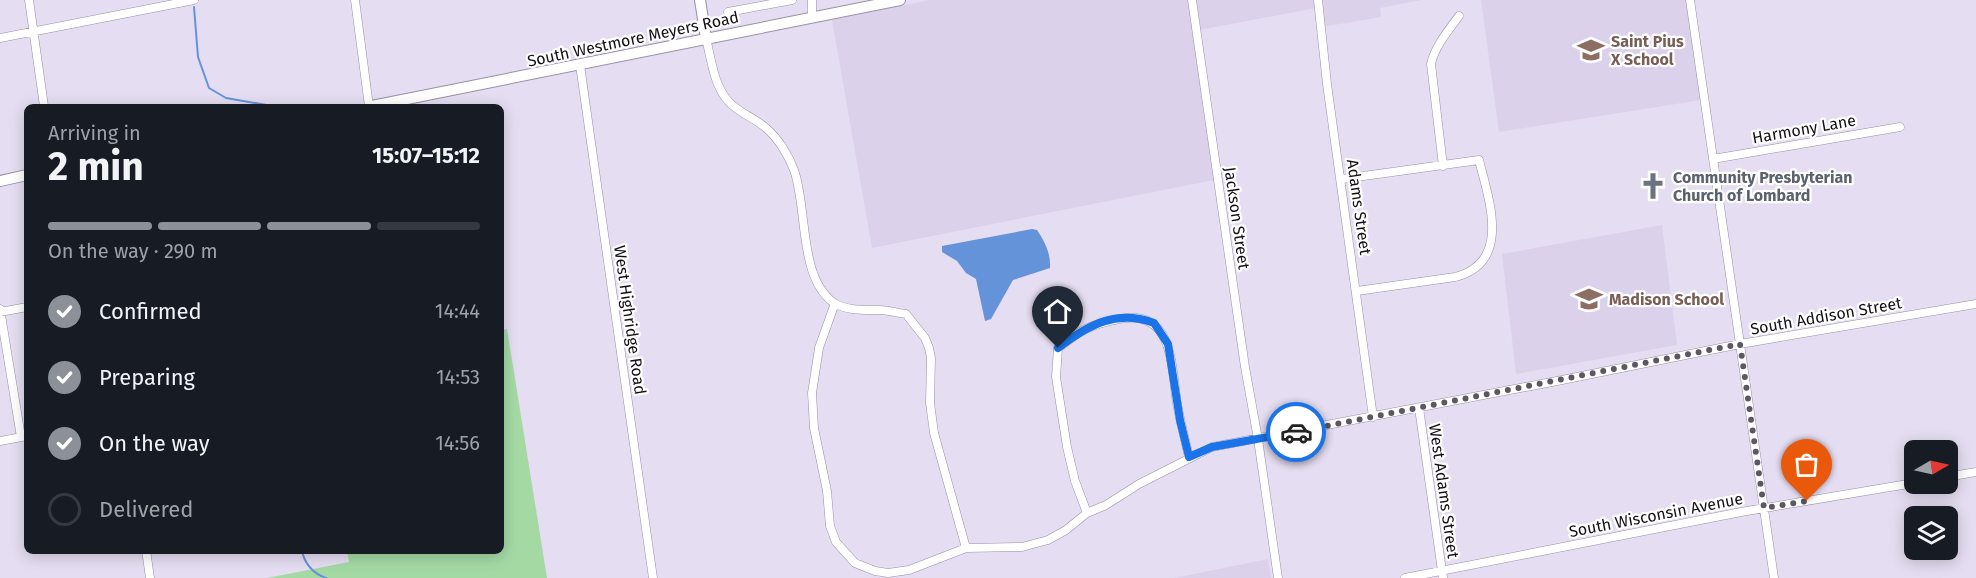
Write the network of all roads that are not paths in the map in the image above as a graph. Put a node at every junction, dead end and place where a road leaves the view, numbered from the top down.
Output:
1 (29, 0) edge
2 (194, 0) edge
3 (354, 0) edge
4 (700, 0) edge
5 (792, 0) edge
6 (812, 0) edge
7 (900, 0) edge
8 (1192, 0) edge
9 (1318, 0) edge
10 (1690, 0) edge
11 (728, 12) dead end
12 (1460, 16) dead end
13 (812, 18) junction
14 (33, 32) junction
15 (0, 38) edge
16 (706, 38) junction
17 (580, 65) junction
18 (44, 104) edge
19 (370, 104) edge
20 (380, 104) edge
21 (1900, 127) dead end
22 (1713, 159) junction
23 (1443, 166) junction
24 (24, 177) edge
25 (1342, 179) junction
26 (0, 181) edge
27 (1357, 291) junction
28 (835, 303) junction
29 (1976, 304) edge
30 (24, 307) edge
31 (0, 311) edge
32 (1740, 344) junction
33 (1419, 408) junction
34 (1373, 417) junction
35 (24, 436) edge
36 (1258, 439) junction
37 (0, 441) edge
38 (1189, 457) junction
39 (1976, 472) edge
40 (1958, 475) edge
41 (1904, 485) edge
42 (1764, 508) junction
43 (1087, 513) junction
44 (966, 548) junction
45 (147, 554) edge
46 (1442, 574) edge
47 (150, 578) edge
48 (653, 578) edge
49 (1278, 578) edge
50 (1405, 578) edge
51 (1774, 578) edge

1 - 14 street
2 - 14 street
3 - 19 street
4 - 16 street
5 - 11 street
6 - 13 street
7 - 13 street, South Westmore Meyers Road
8 - 36 street, Jackson Street
9 - 25 street, Adams Street
10 - 22 street
12 - 23 street
13 - 16 street, South Westmore Meyers Road
14 - 15 street
14 - 18 street
16 - 17 street, South Westmore Meyers Road
16 - 28 street
17 - 20 street, South Westmore Meyers Road
17 - 48 street, West Highridge Road
21 - 22 street, Harmony Lane
22 - 32 street
23 - 25 street
23 - 27 street
24 - 26 street
25 - 27 street, Adams Street
27 - 34 street, Adams Street
28 - 44 street
28 - 44 street, South Addison Street
29 - 32 street, South Addison Street
30 - 31 street
31 - 35 street
32 - 33 street, South Addison Street
32 - 42 street
33 - 34 street, South Addison Street
33 - 46 street, West Adams Street
34 - 36 street, South Addison Street
35 - 37 street
36 - 38 street, South Addison Street
36 - 49 street, Jackson Street
38 - 43 street, South Addison Street
38 - 43 street
39 - 40 street
41 - 42 street, South Wisconsin Avenue
42 - 46 street, South Wisconsin Avenue
42 - 51 street
43 - 44 street, South Addison Street
45 - 47 street
46 - 50 street, South Wisconsin Avenue

